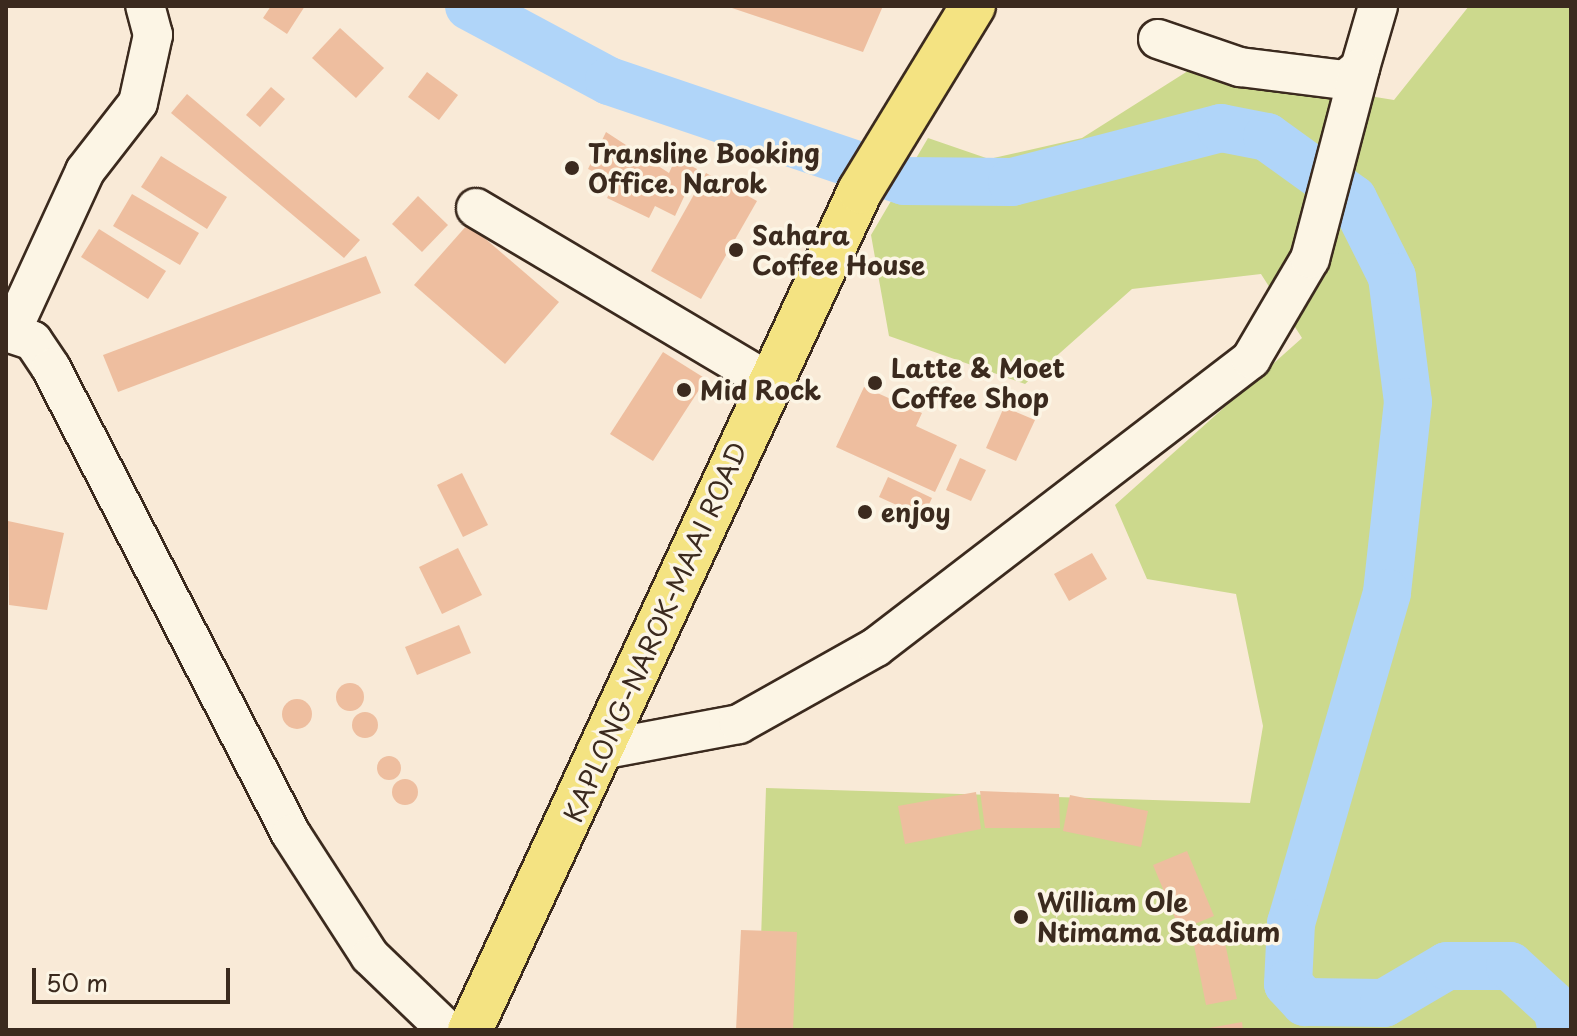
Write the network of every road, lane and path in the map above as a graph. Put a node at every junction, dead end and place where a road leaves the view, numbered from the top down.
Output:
1 (145, 6) edge
2 (973, 6) edge
3 (1378, 6) edge
4 (1158, 39) dead end
5 (1360, 68) junction
6 (476, 208) dead end
7 (9, 331) edge
8 (771, 383) junction
9 (606, 749) junction
10 (447, 1030) edge
11 (470, 1030) edge

1 - 7 street
2 - 8 highway, KAPLONG-NAROK-MAAI ROAD
3 - 5 street
4 - 5 street
5 - 9 street
6 - 8 street
7 - 10 street
8 - 9 highway, KAPLONG-NAROK-MAAI ROAD
9 - 11 highway, KAPLONG-NAROK-MAAI ROAD

